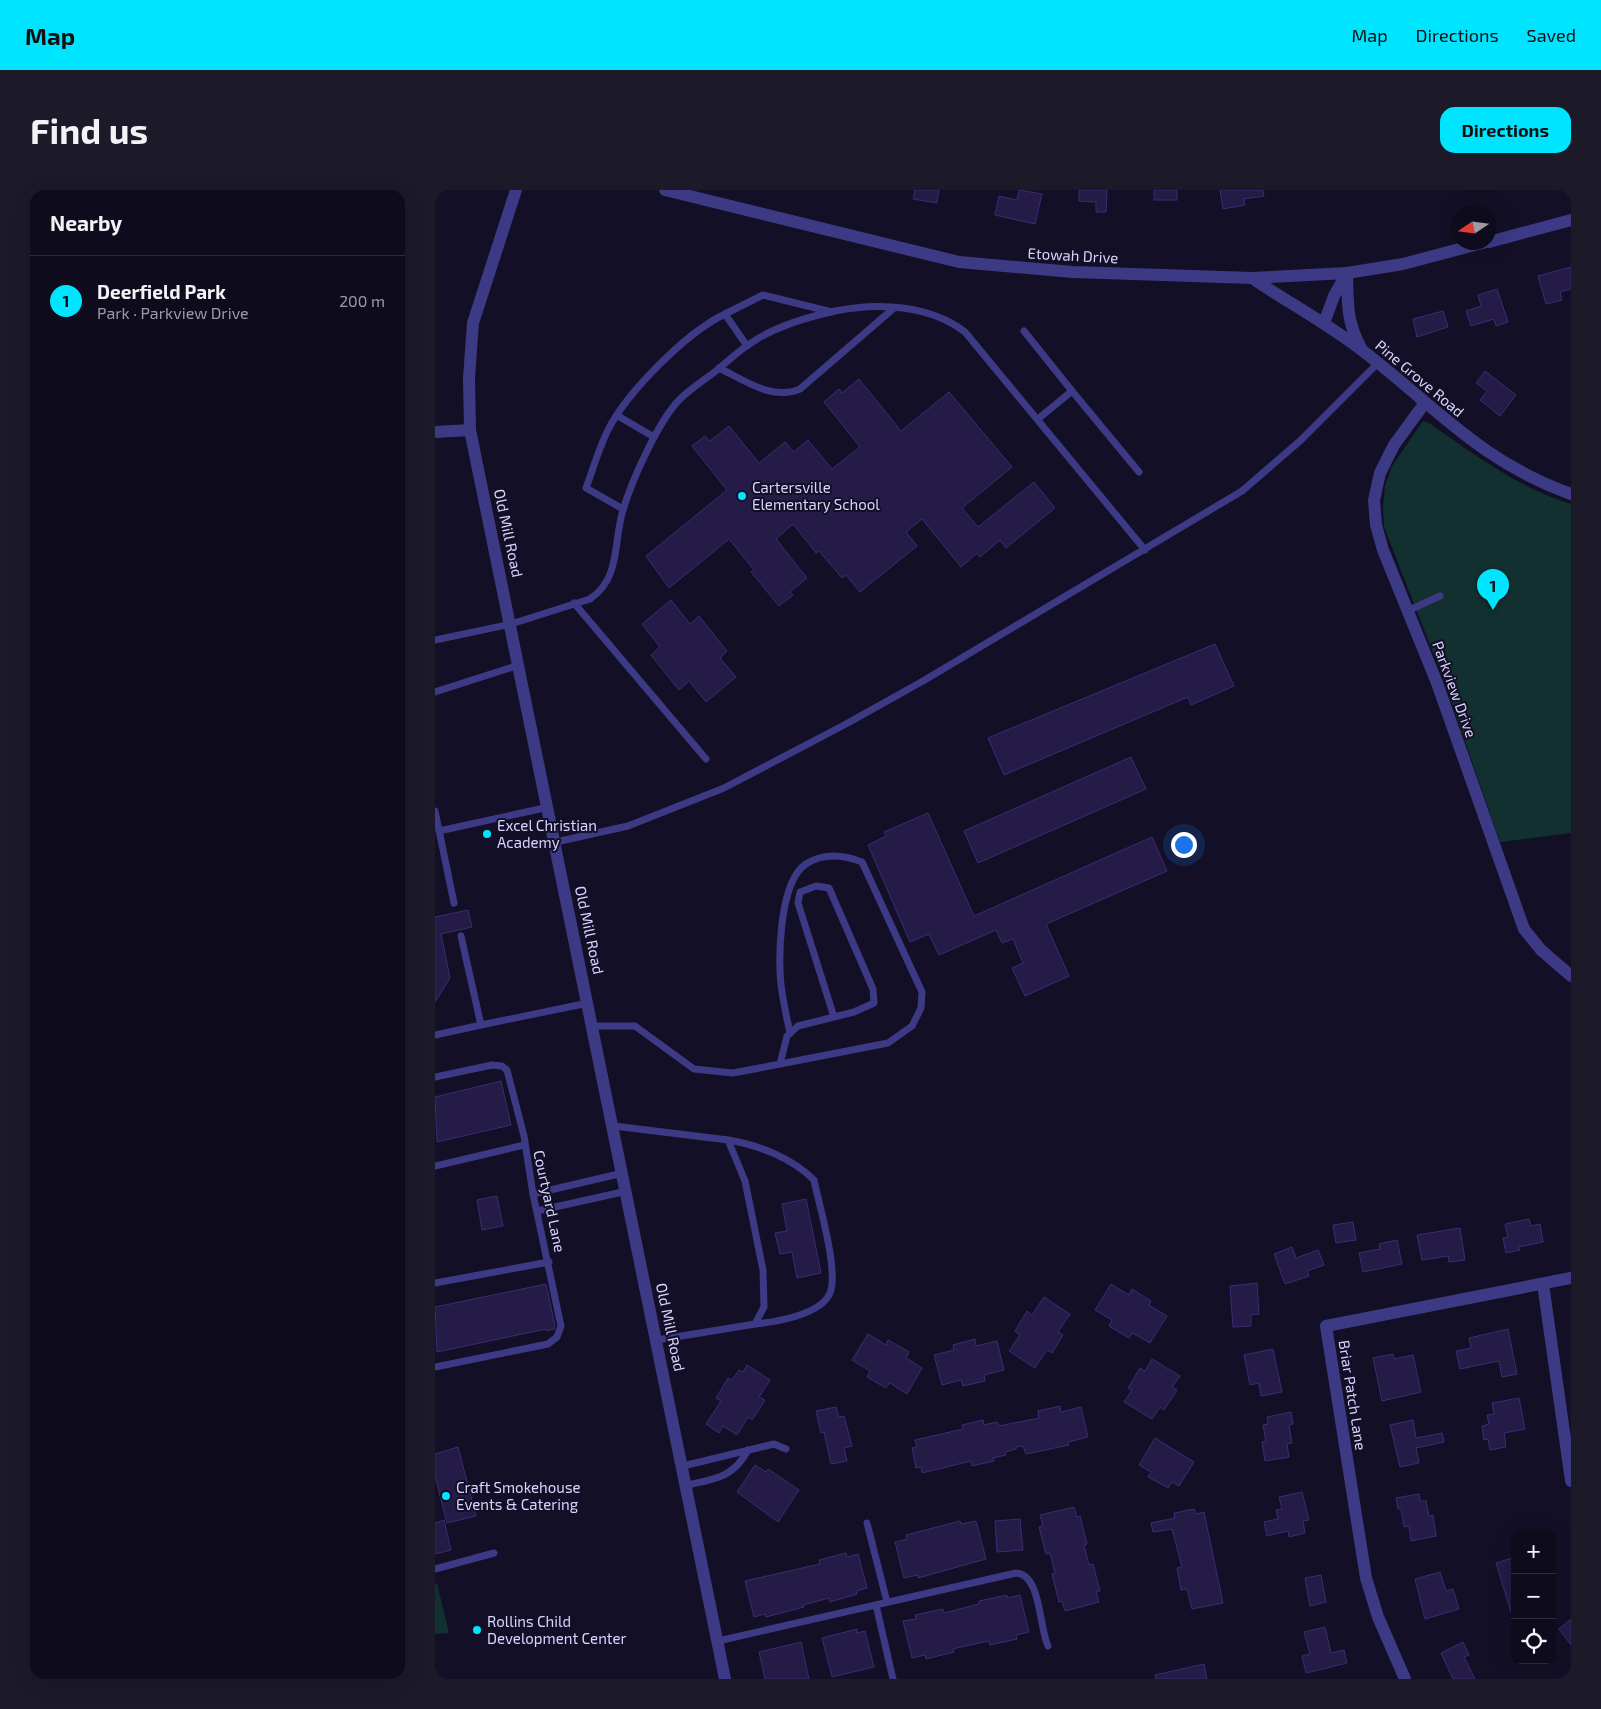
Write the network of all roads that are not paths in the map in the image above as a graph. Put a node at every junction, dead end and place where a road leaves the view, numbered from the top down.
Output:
1 (516, 190) edge
2 (665, 190) edge
3 (1571, 220) edge
4 (1496, 240) edge
5 (1456, 250) edge
6 (1347, 273) junction
7 (1252, 278) junction
8 (894, 308) junction
9 (833, 312) junction
10 (725, 314) junction
11 (1324, 323) junction
12 (1024, 331) dead end
13 (747, 346) junction
14 (1362, 350) junction
15 (1379, 363) junction
16 (719, 368) junction
17 (1072, 391) junction
18 (1424, 404) junction
19 (618, 416) junction
20 (1038, 419) junction
21 (470, 430) junction
22 (435, 432) edge
23 (654, 437) junction
24 (1139, 472) dead end
25 (1571, 494) edge
26 (623, 508) junction
27 (1145, 550) junction
28 (1440, 596) dead end
29 (575, 603) junction
30 (1407, 611) junction
31 (511, 624) junction
32 (435, 640) edge
33 (519, 665) junction
34 (435, 692) edge
35 (706, 759) dead end
36 (549, 808) junction
37 (435, 811) edge
38 (439, 831) junction
39 (556, 842) junction
40 (454, 903) dead end
41 (461, 936) dead end
42 (1571, 976) edge
43 (589, 1003) junction
44 (834, 1017) junction
45 (481, 1025) junction
46 (593, 1026) junction
47 (791, 1033) junction
48 (435, 1035) edge
49 (780, 1064) junction
50 (435, 1077) edge
51 (613, 1126) junction
52 (728, 1140) junction
53 (524, 1145) junction
54 (435, 1166) edge
55 (623, 1173) junction
56 (627, 1191) junction
57 (533, 1194) junction
58 (537, 1211) junction
59 (549, 1262) junction
60 (1571, 1278) edge
61 (435, 1283) edge
62 (1543, 1284) junction
63 (755, 1324) junction
64 (657, 1340) junction
65 (435, 1367) edge
66 (748, 1450) junction
67 (786, 1450) dead end
68 (683, 1466) junction
69 (1571, 1481) edge
70 (687, 1486) junction
71 (867, 1523) dead end
72 (494, 1553) dead end
73 (435, 1569) edge
74 (887, 1602) junction
75 (876, 1605) junction
76 (718, 1641) junction
77 (1048, 1646) dead end
78 (725, 1679) edge
79 (893, 1679) edge
80 (1405, 1679) edge

1 - 21 street, Old Mill Road
2 - 7 street, Etowah Drive
3 - 4 street, Etowah Drive
5 - 6 street, Etowah Drive
6 - 7 street, Etowah Drive
6 - 11 street
6 - 14 street
7 - 11 street, Pine Grove Road
8 - 9 lane
8 - 16 lane
8 - 20 lane
9 - 10 lane
9 - 13 lane
10 - 13 lane
10 - 19 lane
11 - 14 street, Pine Grove Road
12 - 17 lane
13 - 16 lane
14 - 15 street, Pine Grove Road
15 - 18 street, Pine Grove Road
15 - 27 lane
16 - 23 lane
17 - 20 lane
17 - 24 lane
18 - 25 street, Pine Grove Road
18 - 30 street, Parkview Drive
19 - 23 lane
19 - 26 lane
20 - 27 lane
21 - 22 street
21 - 31 street, Old Mill Road
23 - 26 lane
26 - 29 lane
27 - 39 lane
28 - 30 lane
29 - 31 lane
29 - 35 lane
30 - 42 street, Parkview Drive
31 - 32 lane
31 - 33 street, Old Mill Road
33 - 34 lane
33 - 36 street, Old Mill Road
36 - 38 lane
36 - 39 street, Old Mill Road
37 - 38 lane
38 - 40 lane
39 - 43 street, Old Mill Road
41 - 45 lane
43 - 45 lane
43 - 46 street, Old Mill Road
44 - 44 lane
44 - 47 lane
45 - 48 lane
46 - 49 lane
46 - 51 street, Old Mill Road
47 - 49 lane
47 - 49 lane
50 - 53 lane, Courtyard Lane
51 - 52 lane
51 - 55 street, Old Mill Road
52 - 63 lane
52 - 63 lane
53 - 54 lane
53 - 57 lane, Courtyard Lane
55 - 56 street, Old Mill Road
55 - 57 lane
56 - 58 lane
56 - 64 street, Old Mill Road
57 - 58 lane, Courtyard Lane
58 - 59 lane, Courtyard Lane
59 - 61 lane, Courtyard Lane
59 - 65 lane, Courtyard Lane
60 - 62 street, Briar Patch Lane
62 - 69 street
62 - 80 street, Briar Patch Lane
63 - 64 lane
64 - 68 street, Old Mill Road
66 - 67 lane
66 - 68 lane
66 - 70 lane
68 - 70 street, Old Mill Road
70 - 76 street, Old Mill Road
71 - 74 lane
72 - 73 lane
74 - 75 lane
74 - 77 lane
75 - 76 lane
75 - 79 lane
76 - 78 street, Old Mill Road

